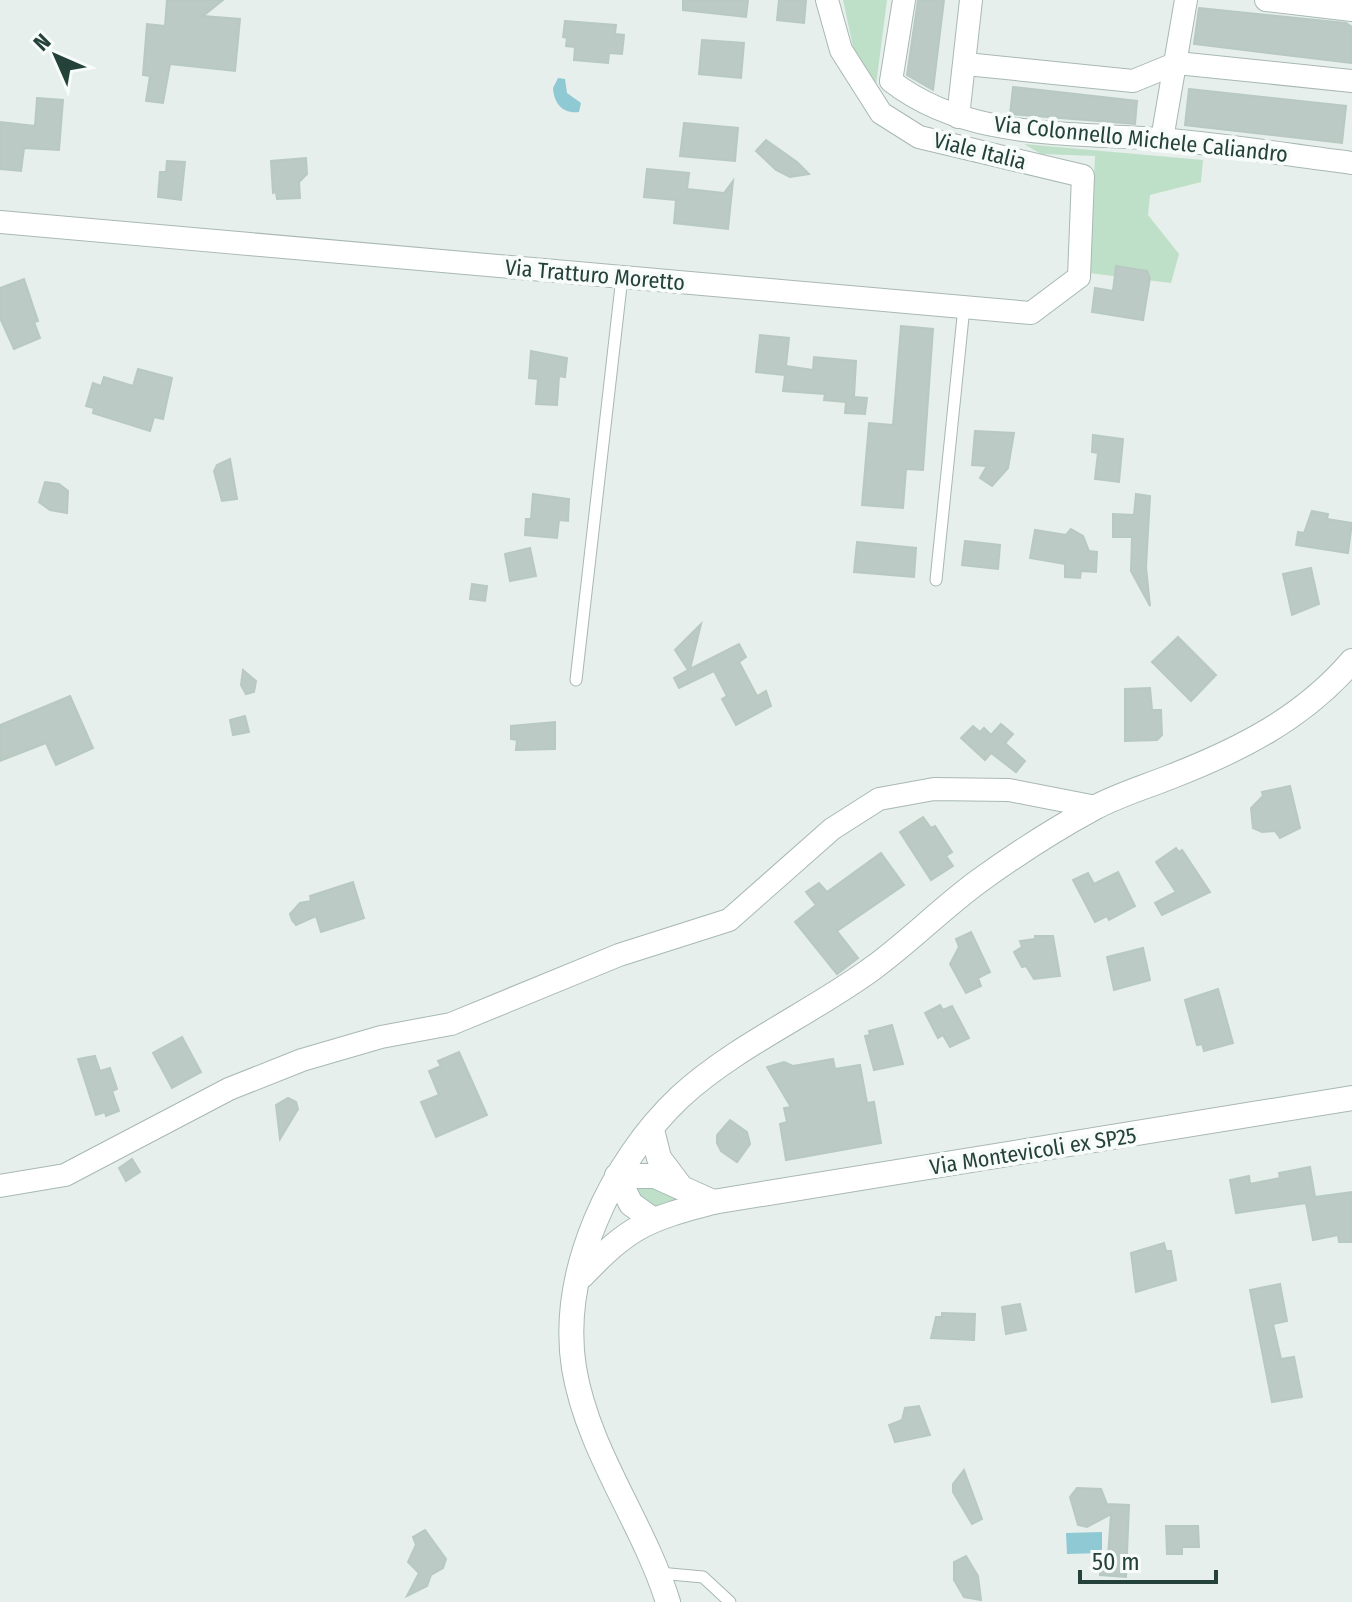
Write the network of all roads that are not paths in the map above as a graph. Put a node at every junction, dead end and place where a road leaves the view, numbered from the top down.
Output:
1 (827, 0) edge
2 (904, 0) edge
3 (971, 0) edge
4 (1186, 0) edge
5 (1266, 0) edge
6 (1293, 2) edge
7 (1352, 10) edge
8 (1177, 63) junction
9 (966, 64) junction
10 (1352, 81) edge
11 (958, 117) junction
12 (1015, 130) junction
13 (1162, 139) junction
14 (1012, 159) junction
15 (1352, 163) edge
16 (1083, 176) joint
17 (0, 222) edge
18 (622, 277) junction
19 (964, 307) junction
20 (936, 580) dead end
21 (1352, 661) edge
22 (576, 680) dead end
23 (1096, 807) junction
24 (1352, 1098) edge
25 (652, 1130) junction
26 (617, 1176) junction
27 (0, 1186) edge
28 (684, 1191) junction
29 (713, 1202) junction
30 (652, 1219) junction
31 (579, 1280) junction
32 (659, 1573) junction
33 (668, 1602) edge
34 (730, 1602) edge

1 - 14 street, Viale Italia
2 - 11 street, Via Colonnello Michele Caliandro
3 - 9 street
4 - 8 street
5 - 6 street
6 - 7 street
8 - 9 street
8 - 10 street
8 - 13 street
9 - 11 street
11 - 12 street, Via Colonnello Michele Caliandro
12 - 13 street, Via Colonnello Michele Caliandro
12 - 14 street
13 - 15 street, Via Colonnello Michele Caliandro
14 - 16 street, Viale Italia
16 - 19 street, Via Tratturo Moretto
17 - 18 street, Via Tratturo Moretto
18 - 19 street, Via Tratturo Moretto
18 - 22 lane
19 - 20 lane
21 - 23 street
23 - 25 street
23 - 27 street
24 - 29 street, Via Montevicoli ex SP25
25 - 26 street
25 - 28 street
26 - 28 street
26 - 30 street
26 - 31 street
28 - 29 street
29 - 30 street, Via Montevicoli ex SP25
30 - 31 street, Via Montevicoli ex SP25
31 - 32 street
32 - 33 street
32 - 34 lane

